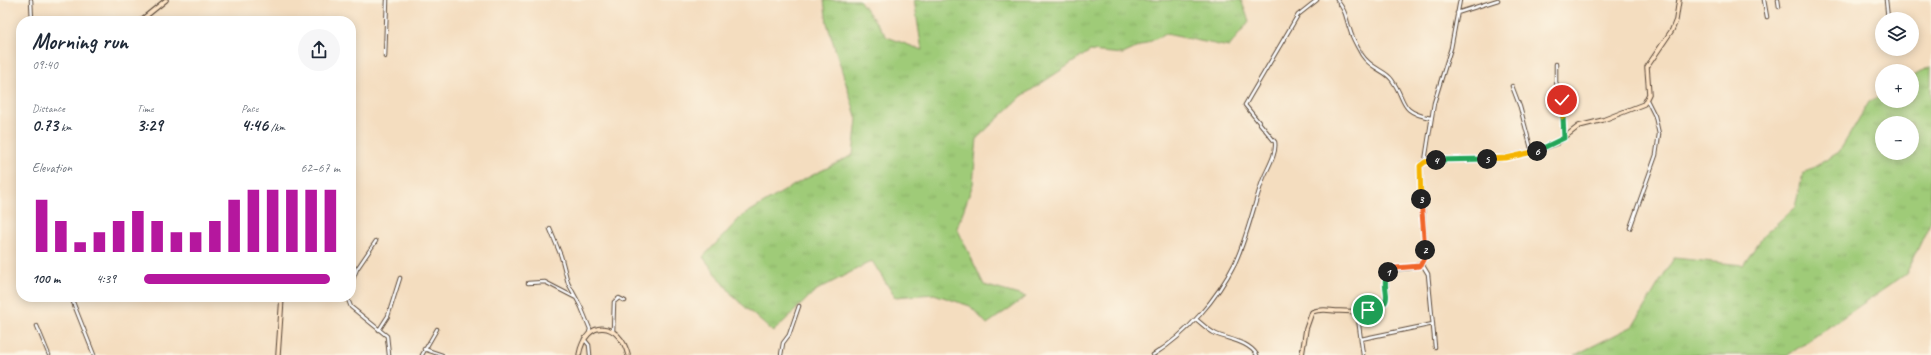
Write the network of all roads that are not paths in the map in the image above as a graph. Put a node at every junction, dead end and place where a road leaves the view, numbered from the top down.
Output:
1 (31, 0) edge
2 (166, 0) edge
3 (387, 0) edge
4 (1318, 0) edge
5 (1337, 0) edge
6 (1460, 0) edge
7 (1498, 0) edge
8 (1679, 0) edge
9 (1764, 0) edge
10 (1778, 0) edge
11 (1886, 0) edge
12 (1779, 7) dead end
13 (1887, 12) edge
14 (1457, 13) junction
15 (32, 16) edge
16 (146, 16) edge
17 (1767, 17) dead end
18 (385, 57) dead end
19 (1556, 64) dead end
20 (1512, 86) dead end
21 (1646, 100) junction
22 (1431, 118) junction
23 (1564, 138) junction
24 (1532, 152) junction
25 (1425, 162) junction
26 (1630, 228) dead end
27 (550, 229) dead end
28 (376, 241) dead end
29 (1422, 264) junction
30 (356, 272) edge
31 (400, 278) dead end
32 (528, 283) dead end
33 (576, 298) junction
34 (624, 300) dead end
35 (73, 302) edge
36 (282, 302) edge
37 (349, 302) edge
38 (799, 306) dead end
39 (1357, 311) junction
40 (1196, 319) junction
41 (1432, 324) junction
42 (37, 326) dead end
43 (379, 330) junction
44 (437, 330) dead end
45 (613, 332) junction
46 (589, 333) junction
47 (584, 338) junction
48 (1361, 338) junction
49 (1435, 347) dead end
50 (424, 349) junction
51 (49, 355) edge
52 (94, 355) edge
53 (278, 355) edge
54 (389, 355) edge
55 (422, 355) edge
56 (442, 355) edge
57 (579, 355) edge
58 (590, 355) edge
59 (628, 355) edge
60 (781, 355) edge
61 (1153, 355) edge
62 (1257, 355) edge
63 (1302, 355) edge
64 (1363, 355) edge

1 - 15 street
2 - 16 street
3 - 18 street
4 - 40 street
5 - 22 street
6 - 14 street
7 - 14 street
8 - 21 street
9 - 17 street
10 - 12 street
11 - 13 street
14 - 22 street
19 - 23 street
20 - 24 street
21 - 23 street
21 - 26 street
22 - 25 street
23 - 24 street
24 - 25 street
25 - 29 street
27 - 33 street
28 - 30 street
29 - 39 street
29 - 41 street
31 - 43 street
32 - 33 street
33 - 46 street
34 - 45 street
35 - 52 street
36 - 53 street
37 - 43 street
38 - 60 street
39 - 48 street
39 - 63 street
40 - 61 street
40 - 62 street
41 - 48 street
41 - 49 street
42 - 51 street
43 - 54 street
44 - 50 street
45 - 46 street
45 - 59 street
46 - 47 street
47 - 57 street
47 - 58 street
48 - 64 street
50 - 55 street
50 - 56 street

